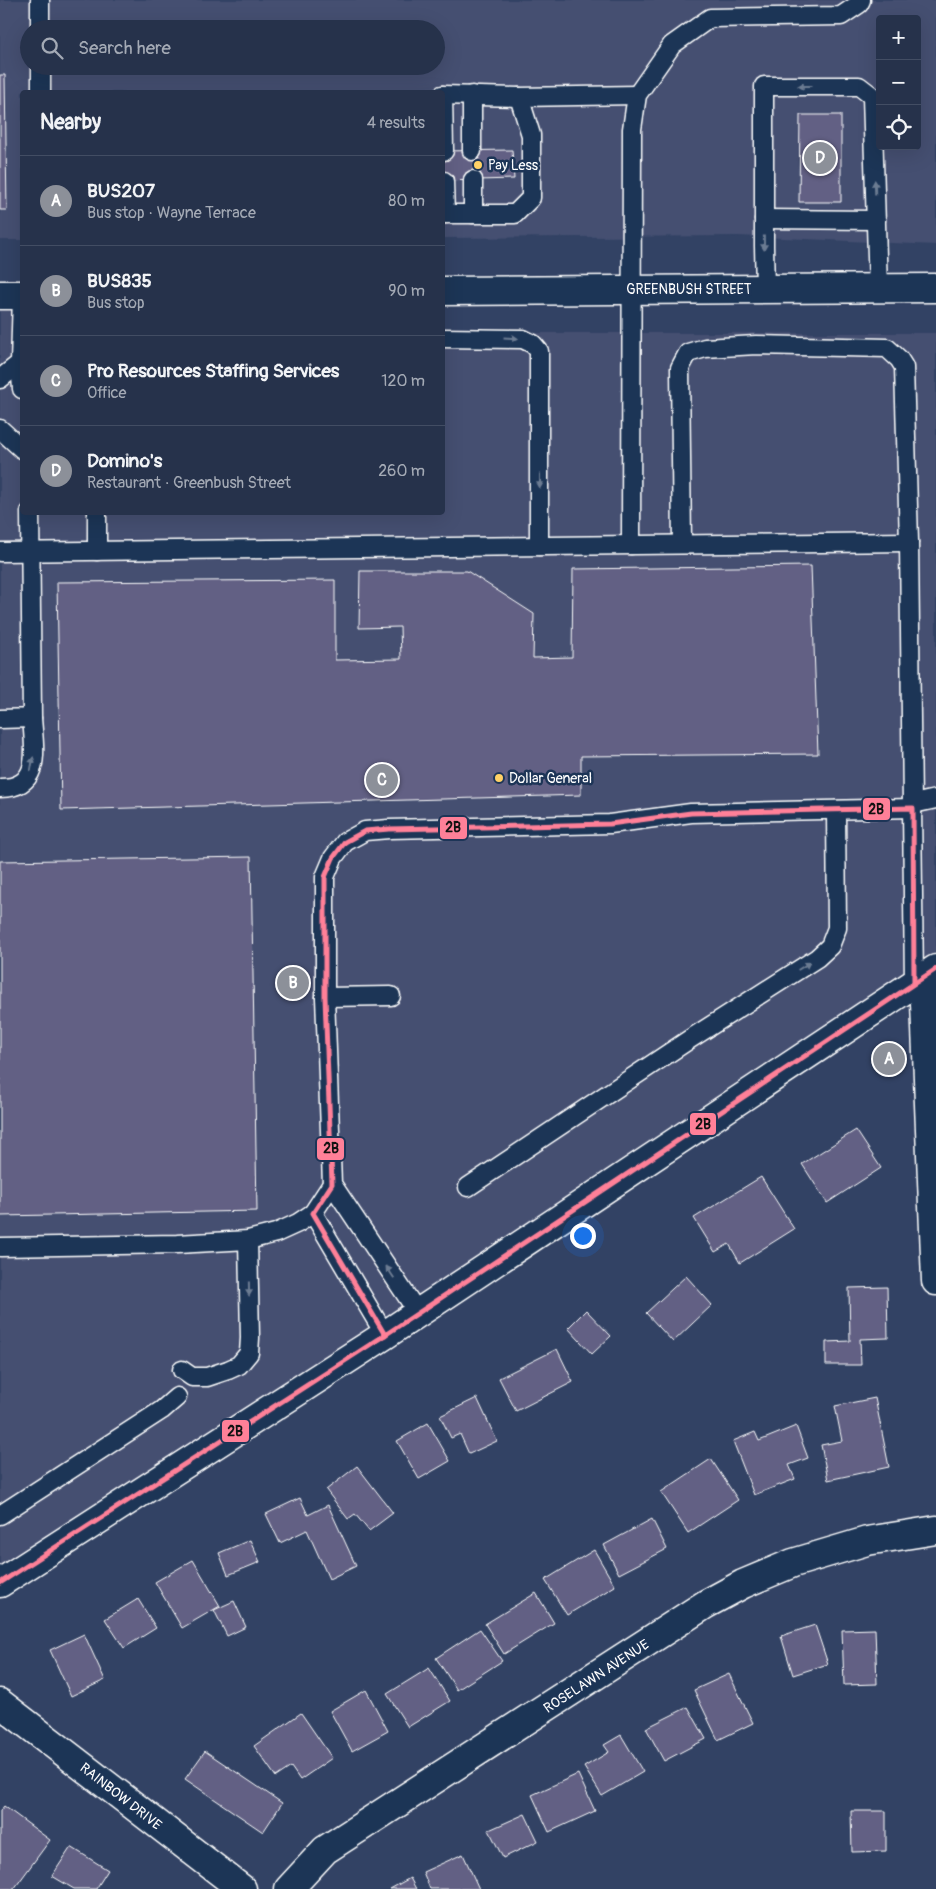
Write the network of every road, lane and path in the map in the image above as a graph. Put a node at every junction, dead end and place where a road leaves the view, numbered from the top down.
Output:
1 (40, 0) edge
2 (861, 0) edge
3 (40, 20) edge
4 (41, 75) edge
5 (41, 90) edge
6 (445, 95) edge
7 (472, 95) junction
8 (637, 95) junction
9 (519, 97) junction
10 (472, 151) dead end
11 (473, 180) dead end
12 (445, 214) edge
13 (473, 214) junction
14 (764, 219) junction
15 (876, 220) junction
16 (766, 288) junction
17 (936, 288) edge
18 (633, 289) junction
19 (878, 289) junction
20 (445, 291) edge
21 (0, 295) edge
22 (20, 296) edge
23 (445, 338) edge
24 (20, 363) edge
25 (0, 378) edge
26 (0, 430) edge
27 (20, 447) edge
28 (30, 515) edge
29 (96, 515) edge
30 (909, 542) junction
31 (682, 544) junction
32 (631, 545) junction
33 (540, 546) junction
34 (97, 551) junction
35 (0, 552) edge
36 (31, 552) junction
37 (32, 718) junction
38 (0, 719) edge
39 (0, 788) edge
40 (936, 799) edge
41 (913, 806) junction
42 (836, 810) junction
43 (925, 976) edge
44 (391, 996) dead end
45 (325, 997) junction
46 (332, 1184) junction
47 (468, 1187) dead end
48 (313, 1213) junction
49 (248, 1240) junction
50 (0, 1247) edge
51 (936, 1281) edge
52 (418, 1313) junction
53 (385, 1335) junction
54 (182, 1370) dead end
55 (177, 1397) dead end
56 (0, 1516) edge
57 (936, 1530) edge
58 (0, 1583) edge
59 (0, 1703) edge
60 (242, 1889) edge
61 (289, 1889) edge

1 - 3 lane
2 - 8 lane
4 - 5 lane
6 - 7 lane
7 - 9 lane
7 - 10 lane
8 - 9 lane
8 - 18 lane
9 - 13 lane
11 - 13 lane
12 - 13 lane
14 - 15 lane
15 -> 14 lane
14 -> 16 lane
15 - 19 lane
16 - 18 main road, GREENBUSH STREET
16 - 19 main road, GREENBUSH STREET
17 - 19 main road, GREENBUSH STREET
18 - 20 main road, GREENBUSH STREET
18 - 32 lane
21 - 22 main road
23 -> 33 lane
24 - 25 lane
26 - 27 lane
28 - 36 lane
29 - 34 lane
30 - 31 lane
30 - 31 lane
30 - 41 lane
31 - 32 lane
32 - 33 lane
33 - 34 lane
34 - 36 lane
35 - 36 lane
36 - 37 lane
37 - 38 lane
39 -> 37 lane
40 - 41 lane
41 - 42 lane
41 - 43 lane
42 - 45 lane
47 -> 42 lane
43 - 51 main road
43 - 52 main road
44 - 45 lane
45 - 46 lane
46 - 48 lane
52 -> 46 lane
48 - 49 lane
48 - 53 lane
49 - 50 lane
49 -> 54 lane
52 - 53 main road
53 - 58 main road
55 - 56 lane
57 - 61 main road, ROSELAWN AVENUE
59 - 60 main road, RAINBOW DRIVE

